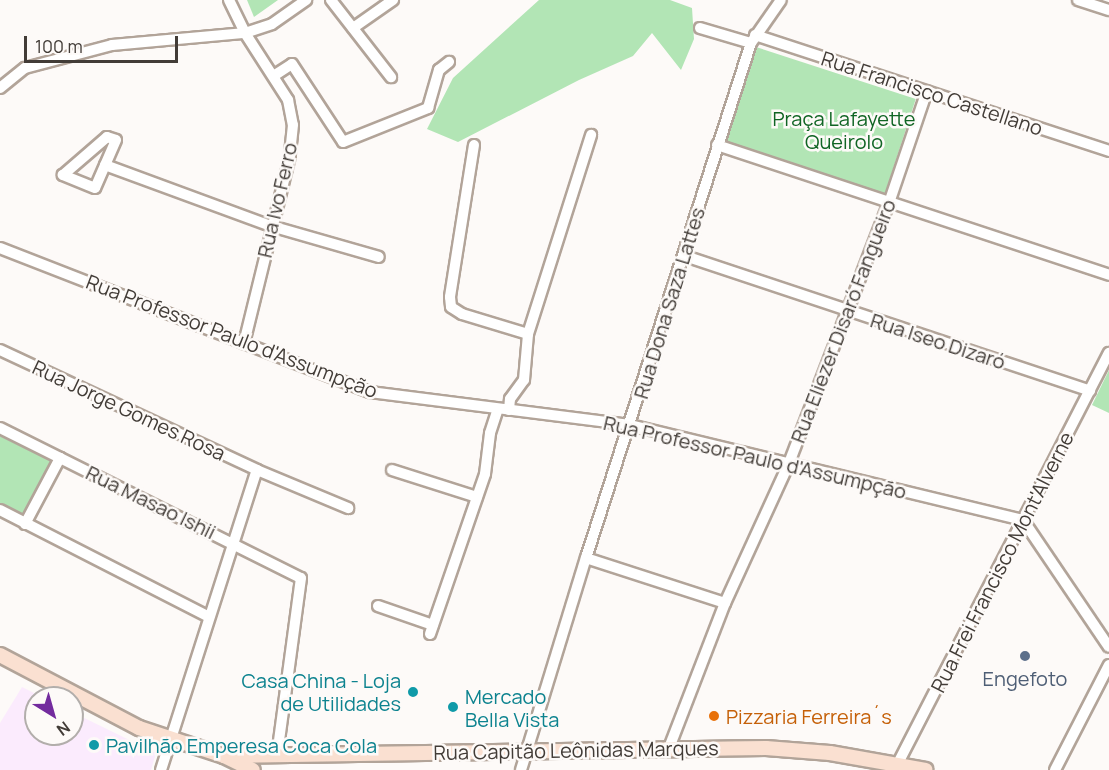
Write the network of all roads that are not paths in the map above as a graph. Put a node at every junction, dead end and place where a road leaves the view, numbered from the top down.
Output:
1 (229, 0) edge
2 (306, 0) edge
3 (331, 0) edge
4 (393, 0) edge
5 (782, 0) edge
6 (1078, 0) edge
7 (1109, 10) edge
8 (353, 28) junction
9 (700, 28) dead end
10 (245, 33) junction
11 (753, 39) junction
12 (449, 62) dead end
13 (274, 75) junction
14 (391, 76) dead end
15 (0, 87) edge
16 (927, 92) junction
17 (591, 135) dead end
18 (474, 145) dead end
19 (717, 145) junction
20 (1109, 151) edge
21 (105, 165) junction
22 (889, 203) junction
23 (271, 226) junction
24 (0, 248) edge
25 (684, 256) junction
26 (379, 257) dead end
27 (1109, 275) edge
28 (847, 310) junction
29 (528, 334) junction
30 (244, 343) junction
31 (0, 351) edge
32 (1109, 353) edge
33 (1090, 391) junction
34 (504, 409) junction
35 (630, 425) junction
36 (0, 428) edge
37 (60, 458) junction
38 (789, 463) junction
39 (257, 470) junction
40 (392, 470) dead end
41 (477, 496) junction
42 (348, 508) dead end
43 (0, 510) edge
44 (1023, 520) junction
45 (25, 524) junction
46 (233, 543) junction
47 (585, 558) junction
48 (725, 603) junction
49 (378, 606) dead end
50 (209, 617) junction
51 (1109, 647) edge
52 (0, 655) edge
53 (1109, 665) edge
54 (171, 739) junction
55 (669, 748) junction
56 (525, 750) junction
57 (224, 756) junction
58 (277, 756) junction
59 (897, 767) edge
60 (161, 770) edge
61 (253, 770) edge
62 (521, 770) edge
63 (926, 770) edge
64 (1055, 770) edge

1 - 10 street, Rua Ivo Ferro
2 - 10 street
3 - 8 street
4 - 8 street
5 - 11 street, Rua Dona Saza Lattes
6 - 7 street
8 - 14 street
9 - 11 street, Rua Francisco Castellano
10 - 13 street, Rua Ivo Ferro
10 - 15 street
11 - 16 street, Rua Francisco Castellano
11 - 19 street, Rua Dona Saza Lattes
12 - 13 street
13 - 23 street, Rua Ivo Ferro
16 - 20 street, Rua Francisco Castellano
16 - 22 street, Rua Eliezer Disaró Fangueiro
17 - 29 street
18 - 29 street
19 - 22 street
19 - 25 street, Rua Dona Saza Lattes
21 - 21 street
21 - 23 street
22 - 27 street
22 - 28 street, Rua Eliezer Disaró Fangueiro
23 - 26 street
23 - 30 street, Rua Ivo Ferro
24 - 30 street, Rua Professor Paulo d'Assumpção
25 - 28 street, Rua Iseo Dizaró
25 - 35 street, Rua Dona Saza Lattes
28 - 33 street, Rua Iseo Dizaró
28 - 38 street, Rua Eliezer Disaró Fangueiro
29 - 34 street
30 - 34 street, Rua Professor Paulo d'Assumpção
31 - 39 street, Rua Jorge Gomes Rosa
32 - 33 street, Rua Frei Francisco Mont'Alverne
33 - 44 street, Rua Frei Francisco Mont'Alverne
34 - 35 street, Rua Professor Paulo d'Assumpção
34 - 41 street
35 - 38 street, Rua Professor Paulo d'Assumpção
35 - 47 street, Rua Dona Saza Lattes
36 - 37 street, Rua Masao Ishii
37 - 45 street
37 - 46 street, Rua Masao Ishii
38 - 44 street, Rua Professor Paulo d'Assumpção
38 - 48 street, Rua Eliezer Disaró Fangueiro
39 - 42 street, Rua Jorge Gomes Rosa
39 - 46 street
40 - 41 street
41 - 49 street
43 - 45 street
44 - 51 street
44 - 59 street, Rua Frei Francisco Mont'Alverne
45 - 50 street
46 - 50 street
46 - 58 street, Rua Masao Ishii
47 - 48 street
47 - 56 street, Rua Dona Saza Lattes
48 - 55 street, Rua Eliezer Disaró Fangueiro
50 - 54 street
52 - 54 main road, Rua Capitão Leônidas Marques
53 - 64 street
54 - 57 main road, Rua Capitão Leônidas Marques
54 - 60 street
55 - 56 main road, Rua Capitão Leônidas Marques
55 - 59 main road, Rua Capitão Leônidas Marques
56 - 58 main road, Rua Capitão Leônidas Marques
56 - 62 street, Rua Dona Saza Lattes
57 - 58 main road, Rua Capitão Leônidas Marques
57 - 61 main road, Rua Capitão Leônidas Marques
59 - 63 main road, Rua Capitão Leônidas Marques

